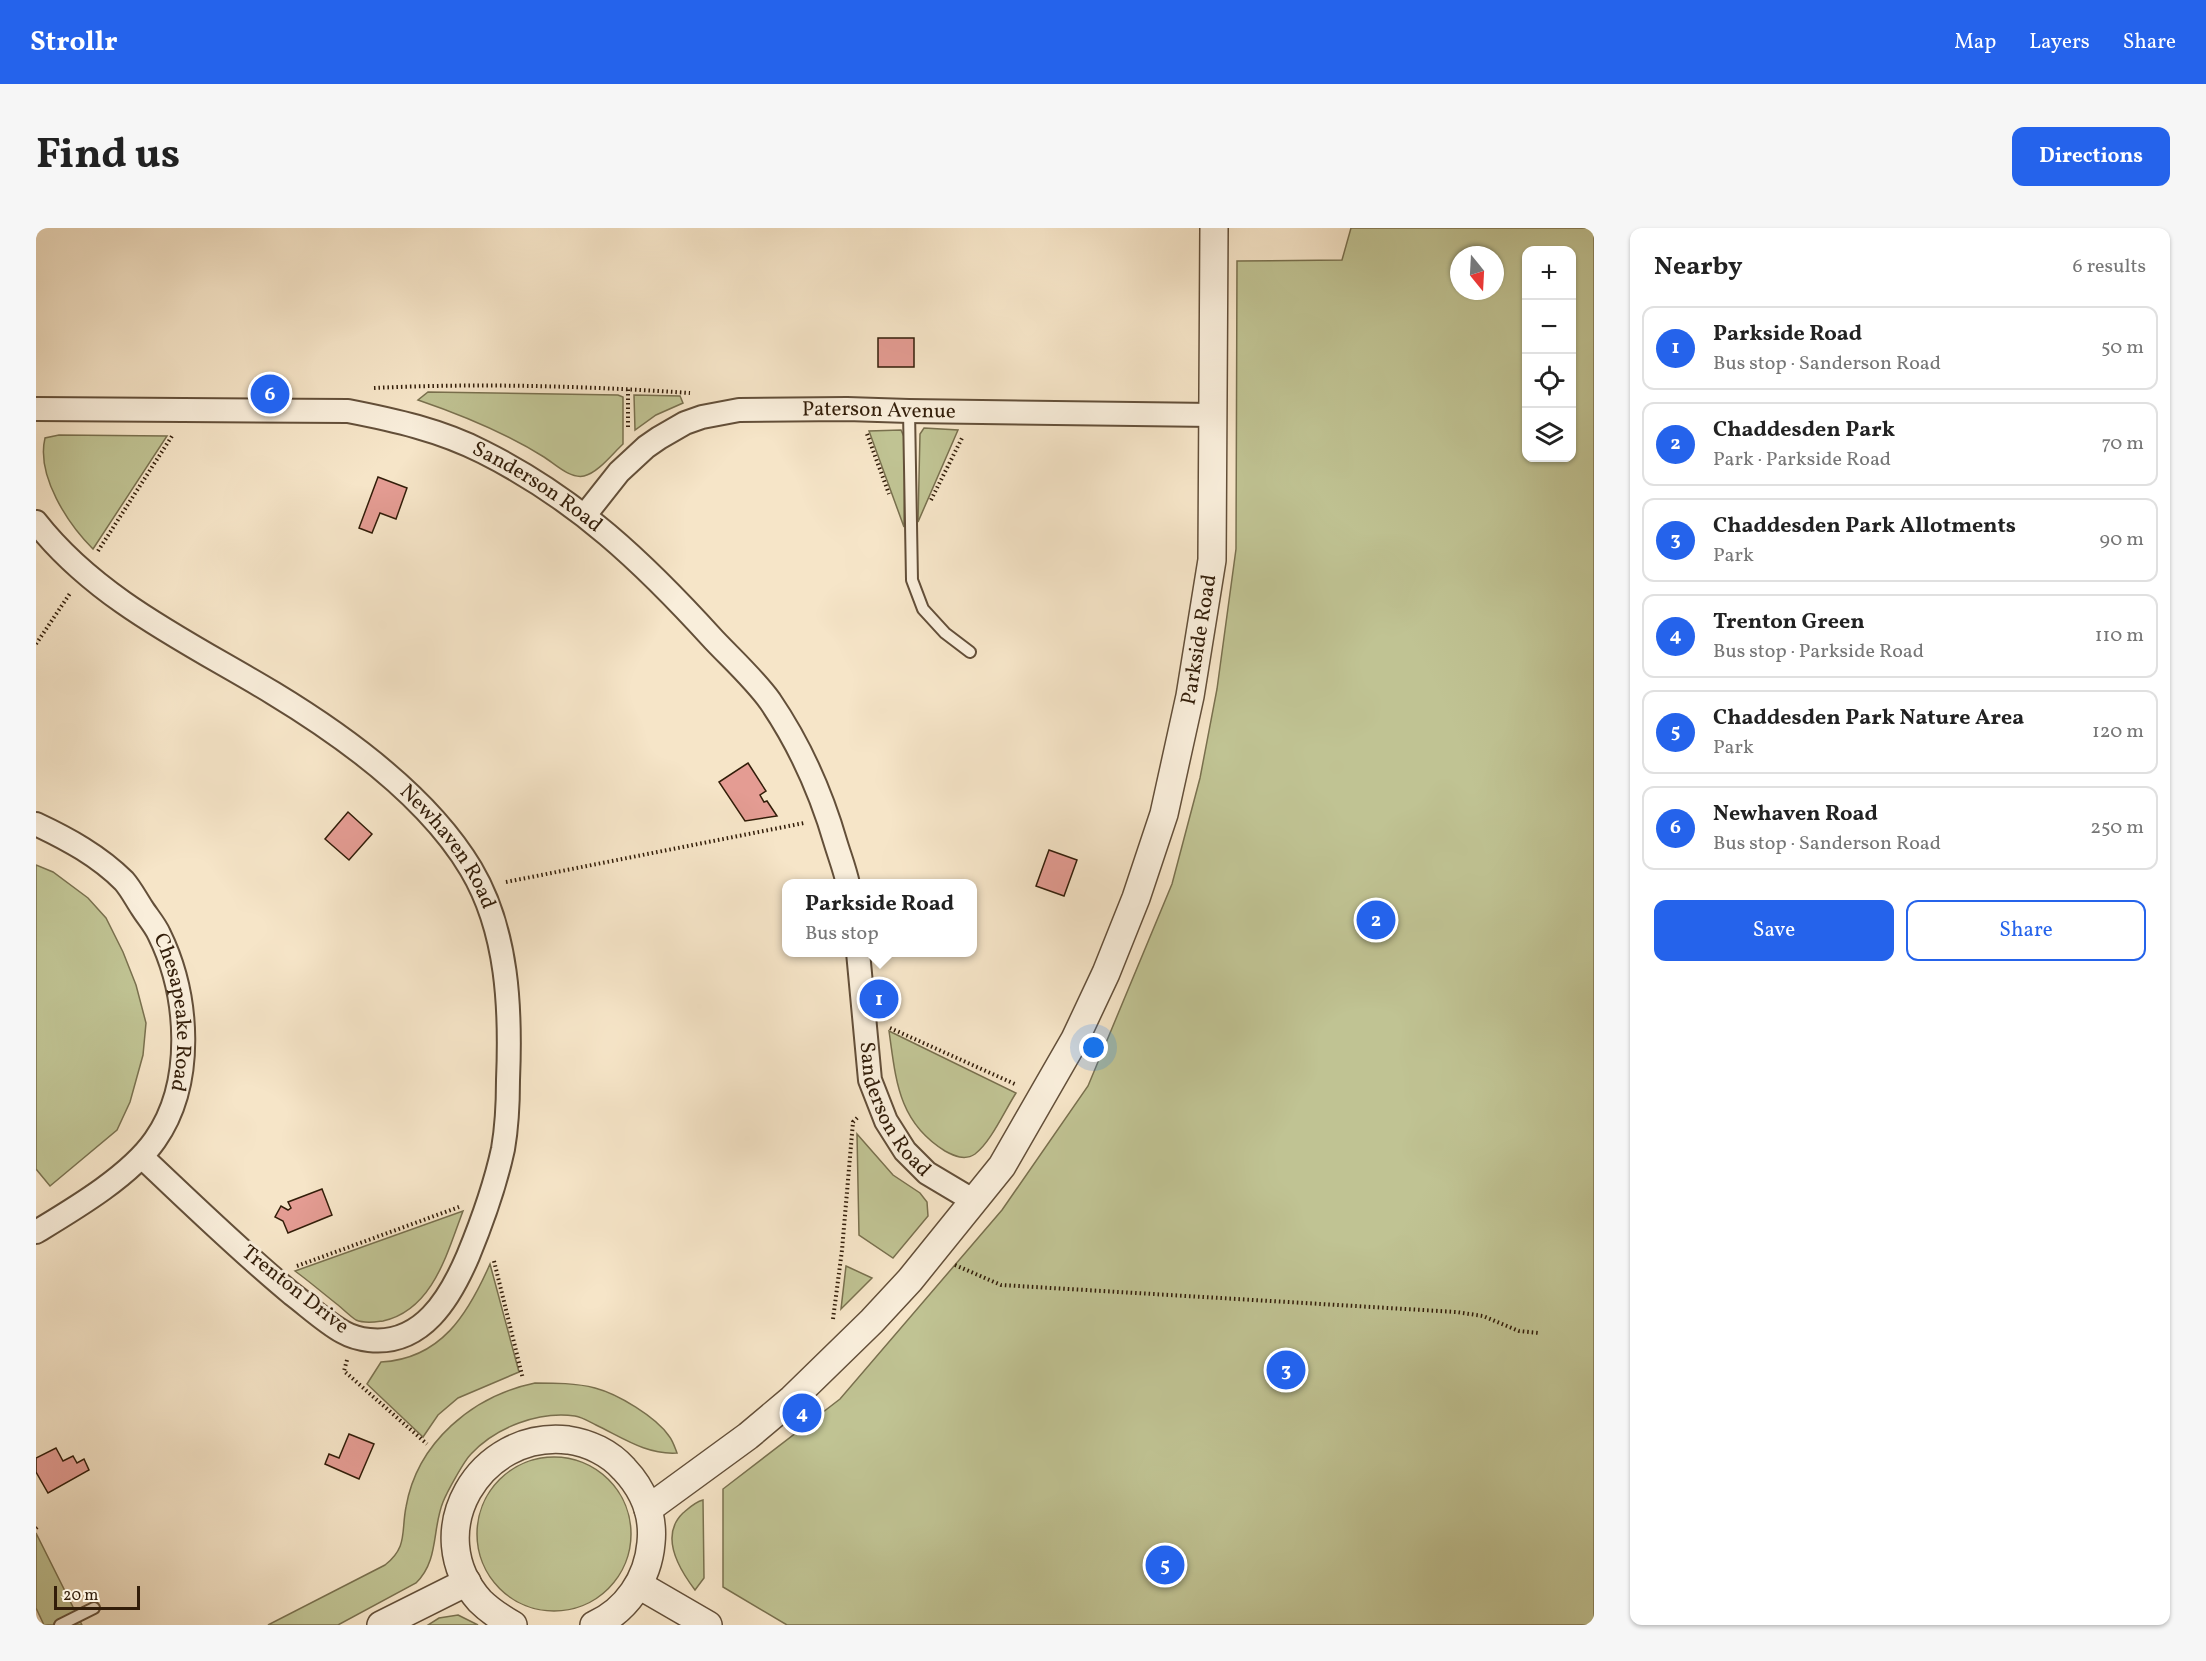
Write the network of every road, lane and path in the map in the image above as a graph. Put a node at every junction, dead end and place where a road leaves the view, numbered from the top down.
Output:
1 (1215, 228) edge
2 (367, 388) dead end
3 (692, 393) dead end
4 (36, 409) edge
5 (190, 409) junction
6 (858, 409) junction
7 (909, 411) junction
8 (975, 411) junction
9 (1213, 415) junction
10 (585, 515) junction
11 (36, 522) edge
12 (911, 540) junction
13 (84, 572) junction
14 (36, 644) edge
15 (970, 652) dead end
16 (829, 819) junction
17 (36, 824) edge
18 (847, 879) edge
19 (481, 886) junction
20 (858, 957) edge
21 (864, 1016) junction
22 (1042, 1097) junction
23 (876, 1099) junction
24 (503, 1145) joint
25 (142, 1157) junction
26 (974, 1201) junction
27 (487, 1206) junction
28 (36, 1232) edge
29 (934, 1251) junction
30 (270, 1276) junction
31 (1539, 1333) dead end
32 (352, 1336) junction
33 (827, 1365) junction
34 (523, 1379) dead end
35 (427, 1444) dead end
36 (648, 1509) junction
37 (467, 1582) junction
38 (639, 1585) junction
39 (94, 1608) dead end
40 (60, 1625) edge
41 (381, 1625) edge
42 (513, 1625) edge
43 (594, 1625) edge
44 (708, 1625) edge

1 - 9 street, Parkside Road
2 - 3 path
4 - 5 street, Sanderson Road
5 - 10 street, Sanderson Road
5 - 13 path
6 - 7 street, Paterson Avenue
6 - 10 street, Paterson Avenue
6 - 12 path
7 - 8 street, Paterson Avenue
7 - 12 lane
8 - 9 street, Paterson Avenue
8 - 12 path
9 - 22 street, Parkside Road
10 - 16 street, Sanderson Road
11 - 13 street, Newhaven Road
12 - 15 lane
13 - 14 path
13 - 19 street, Newhaven Road
16 - 18 street, Sanderson Road
16 - 19 path
17 - 25 street, Chesapeake Road
19 - 24 street, Newhaven Road
20 - 21 street, Sanderson Road
21 - 22 path
21 - 23 street, Sanderson Road
22 - 26 street, Parkside Road
23 - 26 street, Sanderson Road
23 - 33 path
24 - 27 street, Trenton Drive
25 - 28 street, Chesapeake Road
25 - 30 street, Trenton Drive
26 - 29 street, Parkside Road
27 - 30 path
27 - 32 street, Trenton Drive
27 - 34 path
29 - 31 path
29 - 33 street, Parkside Road
30 - 32 street, Trenton Drive
32 - 35 path
33 - 36 street, Parkside Road
36 - 37 street
36 - 38 street
37 - 41 street
37 - 42 street
38 - 43 street
38 - 44 street
39 - 40 lane

